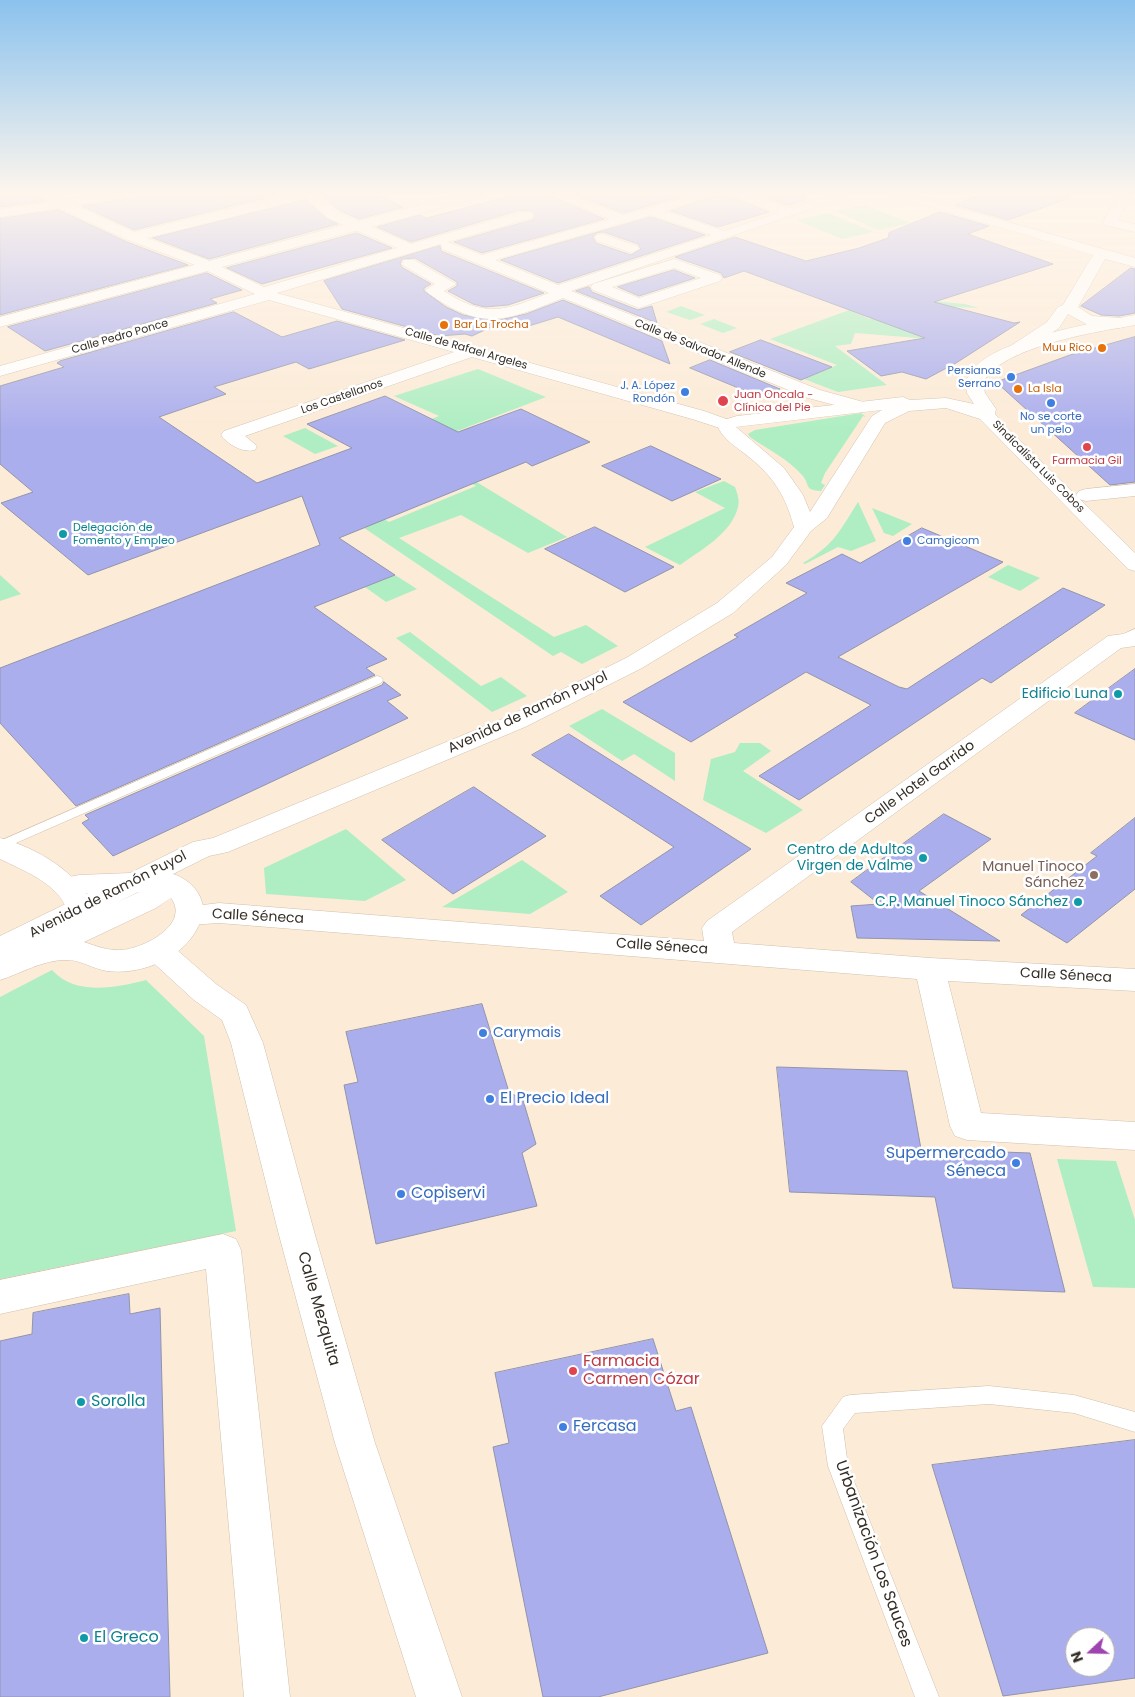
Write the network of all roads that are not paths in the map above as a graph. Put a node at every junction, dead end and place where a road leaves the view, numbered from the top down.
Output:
1 (172, 272) edge
2 (176, 272) edge
3 (222, 272) edge
4 (344, 272) edge
5 (424, 272) edge
6 (510, 272) edge
7 (616, 272) edge
8 (644, 272) edge
9 (699, 272) edge
10 (1090, 272) edge
11 (559, 292) junction
12 (266, 293) junction
13 (639, 303) joint
14 (1069, 308) junction
15 (0, 315) edge
16 (0, 322) edge
17 (1094, 322) junction
18 (1130, 322) edge
19 (1053, 325) junction
20 (473, 351) junction
21 (1012, 352) junction
22 (0, 371) edge
23 (974, 382) junction
24 (814, 394) junction
25 (861, 407) junction
26 (818, 412) junction
27 (986, 415) junction
28 (878, 420) junction
29 (726, 425) junction
30 (248, 446) dead end
31 (791, 487) junction
32 (835, 490) junction
33 (1135, 490) edge
34 (1086, 495) junction
35 (804, 527) junction
36 (1135, 543) edge
37 (1135, 564) edge
38 (1135, 620) edge
39 (1125, 639) edge
40 (377, 680) dead end
41 (0, 846) edge
42 (218, 846) junction
43 (133, 883) junction
44 (171, 886) junction
45 (189, 914) junction
46 (77, 921) junction
47 (158, 950) junction
48 (720, 951) junction
49 (4, 962) edge
50 (930, 969) junction
51 (1135, 980) edge
52 (1135, 1136) edge
53 (0, 1297) edge
54 (1135, 1422) edge
55 (266, 1697) edge
56 (438, 1697) edge
57 (926, 1697) edge

1 - 15 street
2 - 16 street
3 - 12 street, Calle de Rafael Argeles
4 - 12 street, Calle Pedro Ponce
5 - 11 street
6 - 11 street, Calle de Salvador Allende
7 - 11 street
8 - 13 street
9 - 13 street
10 - 14 street
11 - 24 street, Calle de Salvador Allende
12 - 20 street, Calle de Rafael Argeles
12 - 22 street, Calle Pedro Ponce
14 - 17 street
14 - 19 street
17 - 18 street
17 - 19 street
18 - 21 street
18 - 34 street, Sindicalista Luis Cobos
19 - 21 street
20 - 29 street, Calle de Rafael Argeles
20 - 30 street, Los Castellanos
21 - 23 street
23 - 25 street
23 - 27 street, Sindicalista Luis Cobos
24 - 25 street, Calle de Salvador Allende
24 - 26 street
25 - 26 street
25 - 28 street
26 - 29 street
27 - 28 street
27 - 37 street, Sindicalista Luis Cobos
28 - 32 street, Avenida de Ramón Puyol
29 - 31 street
31 - 32 street
31 - 35 street
32 - 35 street, Avenida de Ramón Puyol
33 - 34 street
34 - 36 street, Sindicalista Luis Cobos
35 - 42 street, Avenida de Ramón Puyol
38 - 39 street, Calle Hotel Garrido
39 - 48 street, Calle Hotel Garrido
40 - 41 lane
41 - 46 street
42 - 43 street, Avenida de Ramón Puyol
42 - 44 street, Avenida de Ramón Puyol
43 - 44 street
43 - 46 street, Avenida de Ramón Puyol
44 - 45 street
44 - 46 street, Avenida de Ramón Puyol
45 - 47 street
45 - 48 street, Calle Séneca
46 - 47 street
46 - 49 street
46 - 49 street, Avenida de Ramón Puyol
47 - 56 street, Calle Mezquita
48 - 50 street, Calle Séneca
50 - 51 street, Calle Séneca
50 - 52 street
53 - 55 street
54 - 57 lane, Urbanización Los Sauces

